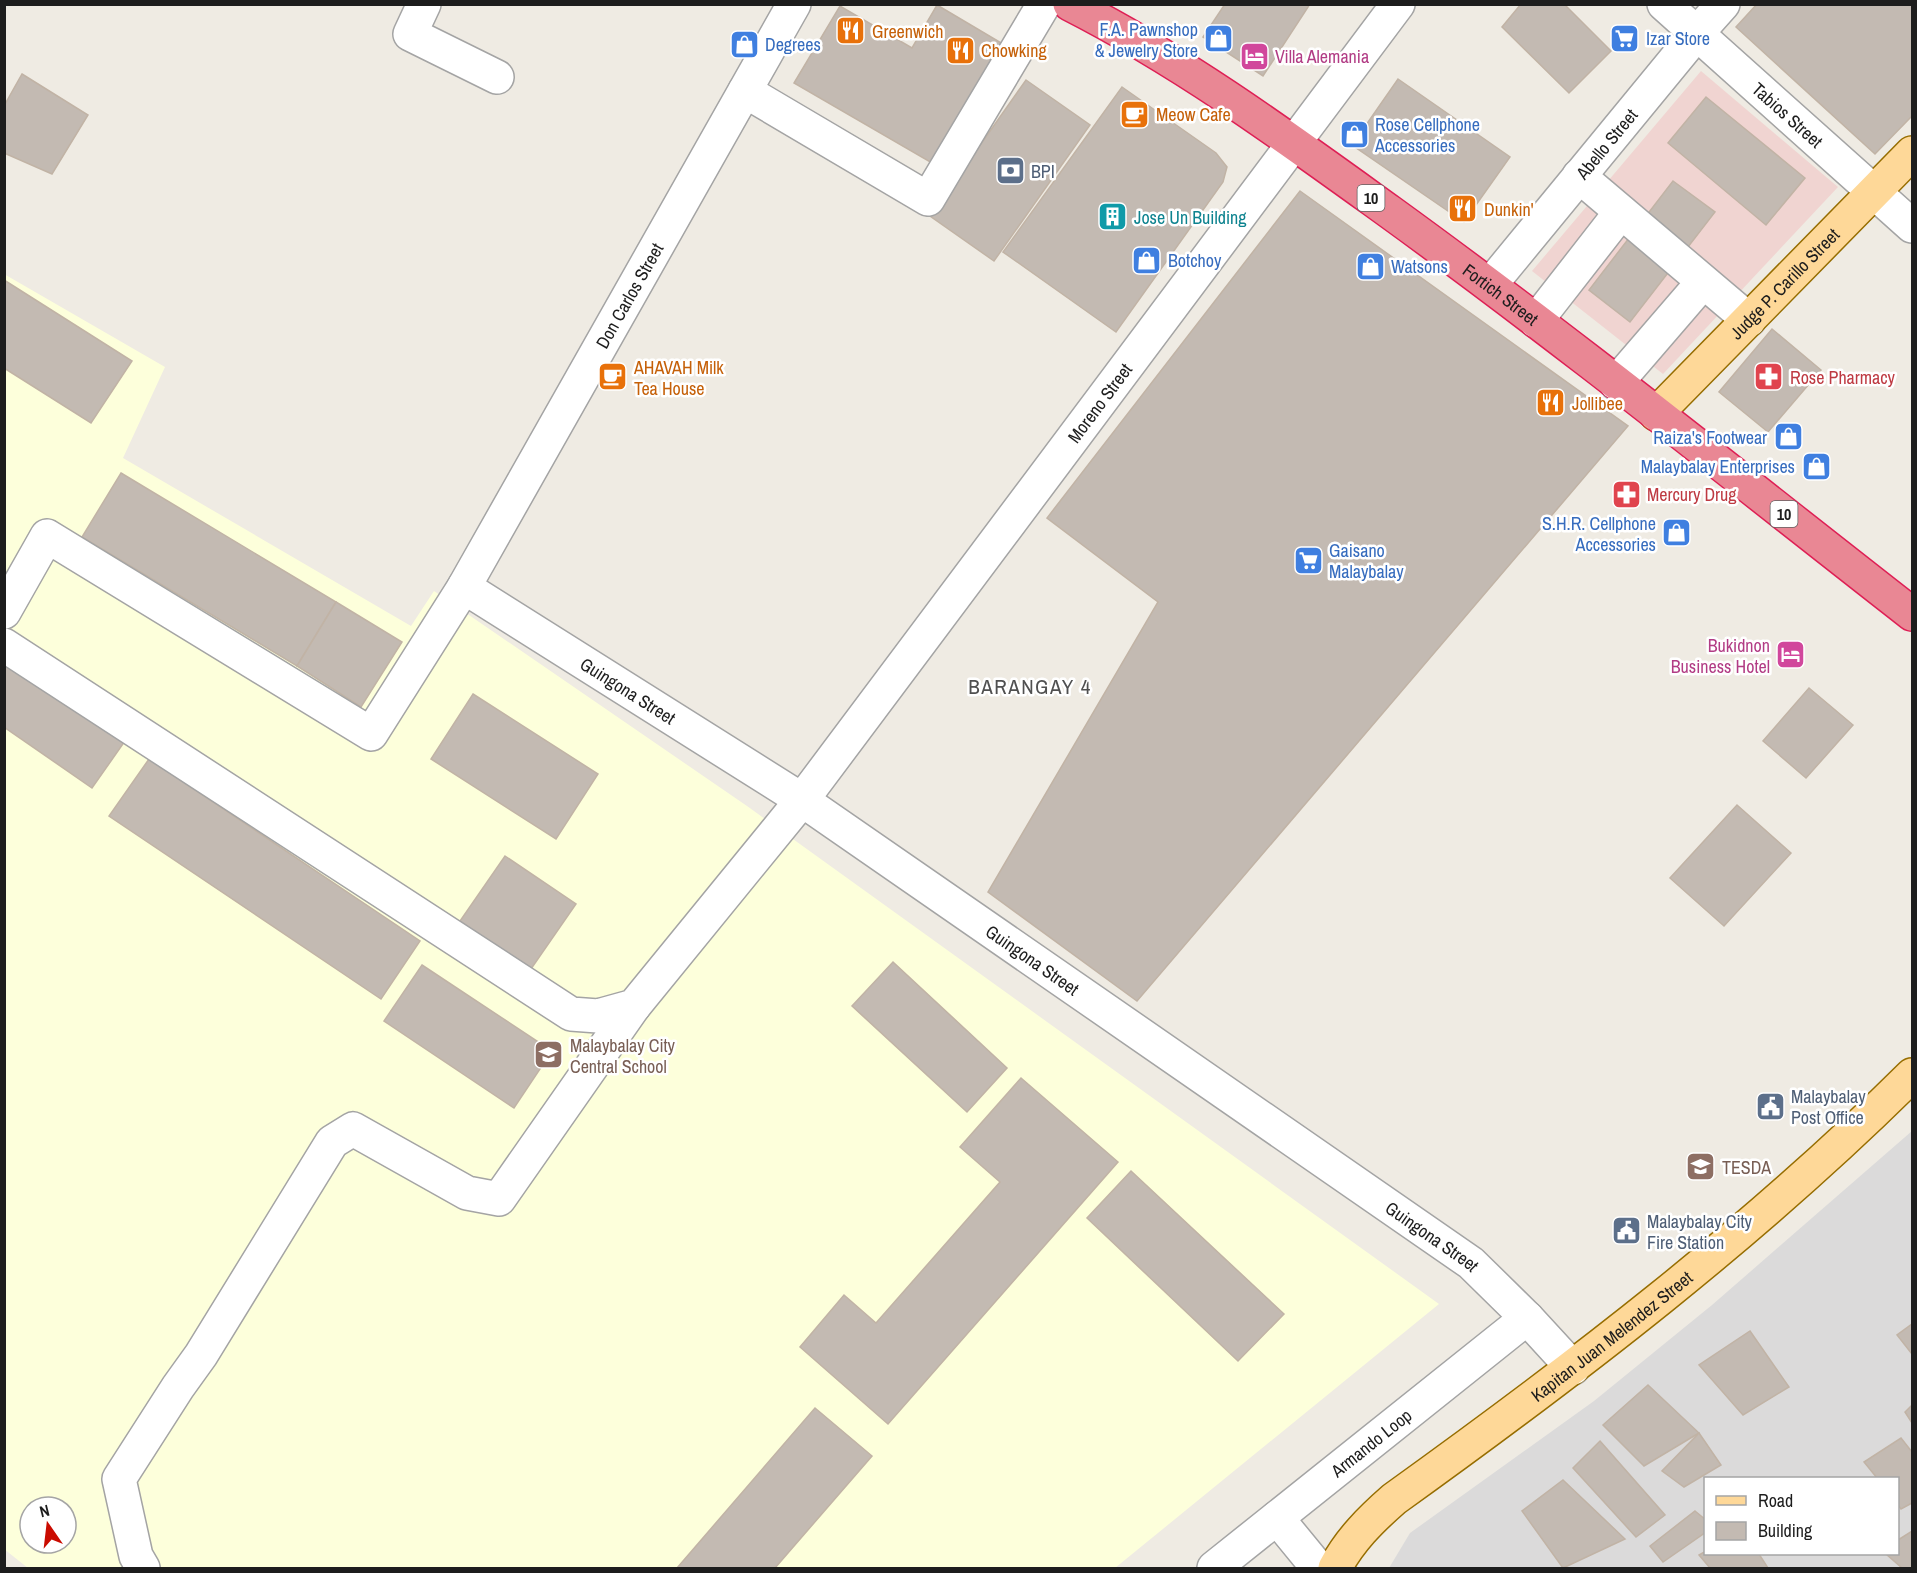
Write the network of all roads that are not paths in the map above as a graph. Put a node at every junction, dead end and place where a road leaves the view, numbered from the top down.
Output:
1 (424, 4) edge
2 (794, 4) edge
3 (1044, 4) edge
4 (1070, 4) edge
5 (1398, 4) edge
6 (1664, 4) edge
7 (1723, 4) edge
8 (1698, 32) junction
9 (497, 77) dead end
10 (745, 91) junction
11 (1293, 142) junction
12 (1912, 153) edge
13 (1579, 176) junction
14 (1875, 192) junction
15 (1621, 212) junction
16 (1912, 226) edge
17 (1703, 282) junction
18 (1490, 285) junction
19 (1749, 320) junction
20 (1536, 321) junction
21 (1616, 383) junction
22 (1656, 414) junction
23 (464, 586) junction
24 (4, 612) edge
25 (1912, 614) edge
26 (4, 645) edge
27 (802, 800) junction
28 (634, 1006) junction
29 (1912, 1075) edge
30 (1527, 1317) junction
31 (1573, 1368) junction
32 (1277, 1518) junction
33 (143, 1569) edge
34 (1214, 1569) edge
35 (1318, 1569) edge
36 (1335, 1569) edge

1 - 9 street
2 - 10 street, Don Carlos Street
3 - 10 street
4 - 11 highway, Fortich Street / 10
5 - 11 street, Moreno Street
6 - 8 street, Tabios Street
7 - 8 street, Abello Street
8 - 13 street, Abello Street
8 - 14 street, Tabios Street
10 - 23 street, Don Carlos Street
11 - 18 highway, Fortich Street / 10
11 - 27 street, Moreno Street
12 - 14 main road, Judge P. Carillo Street
13 - 15 street
13 - 18 street, Abello Street
14 - 16 street, Tabios Street
14 - 19 main road, Judge P. Carillo Street
15 - 17 street
15 - 20 street
17 - 19 street
17 - 21 street
18 - 20 highway, Fortich Street / 10
19 - 22 main road, Judge P. Carillo Street
20 - 21 highway, Fortich Street / 10
21 - 22 highway, Fortich Street / 10
22 - 25 highway, Fortich Street / 10
23 - 24 street, Don Carlos Street
23 - 27 street, Guingona Street
26 - 28 street
27 - 28 street, Moreno Street
27 - 30 street, Guingona Street
28 - 33 street, Moreno Street
29 - 31 main road, Kapitan Juan Melendez Street
30 - 31 street, Guingona Street
30 - 32 street, Armando Loop
31 - 36 main road, Kapitan Juan Melendez Street
32 - 34 street, Armando Loop
32 - 35 street

